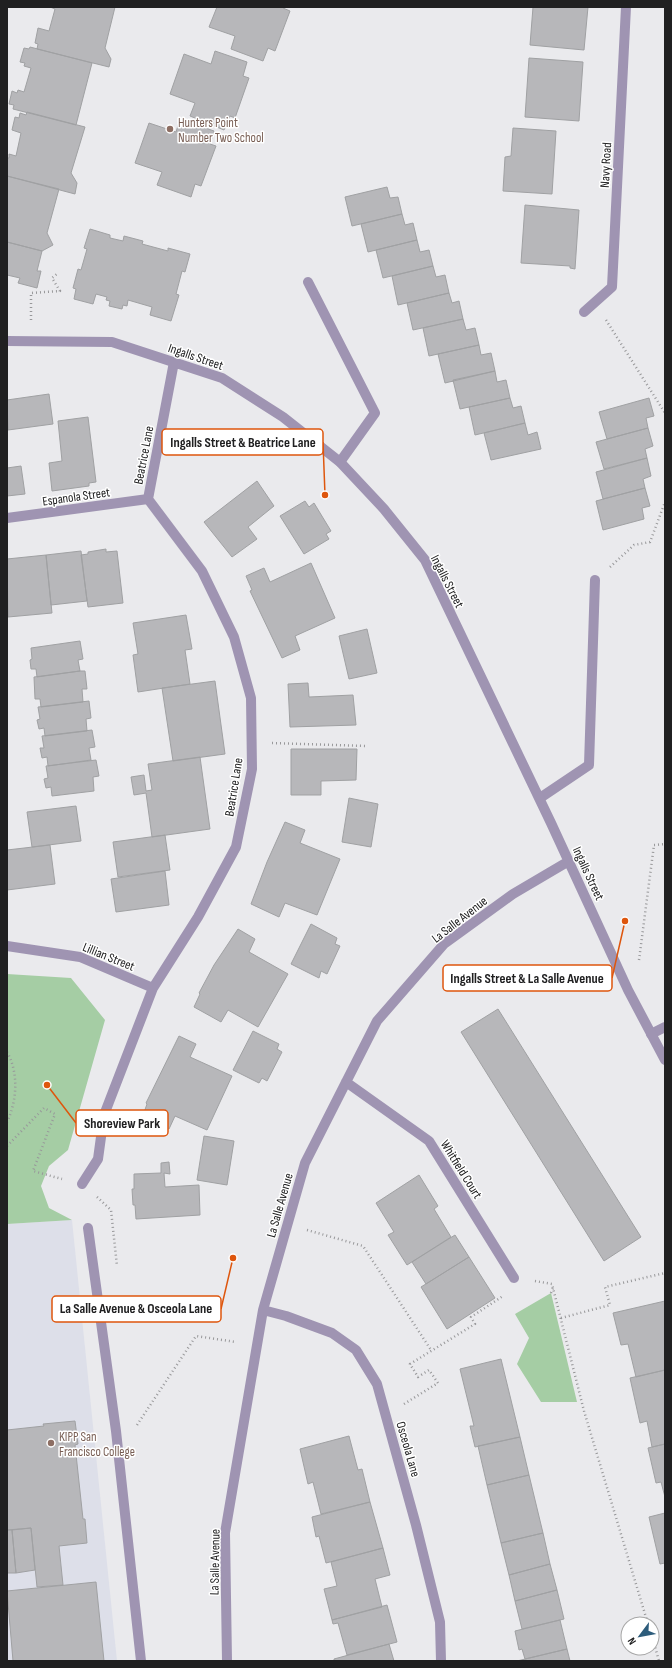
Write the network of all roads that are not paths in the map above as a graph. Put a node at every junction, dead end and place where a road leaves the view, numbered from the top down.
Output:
1 (626, 7) edge
2 (308, 282) dead end
3 (584, 312) dead end
4 (7, 341) edge
5 (174, 362) junction
6 (340, 462) junction
7 (148, 499) junction
8 (7, 518) edge
9 (595, 580) road end
10 (540, 798) junction
11 (569, 861) junction
12 (7, 946) edge
13 (153, 988) junction
14 (665, 1027) edge
15 (651, 1034) junction
16 (665, 1060) edge
17 (346, 1082) junction
18 (82, 1184) road end
19 (88, 1228) dead end
20 (514, 1278) dead end
21 (263, 1310) junction
22 (141, 1661) edge
23 (227, 1661) edge
24 (441, 1661) edge

1 - 3 street, Navy Road
2 - 6 street
4 - 5 street, Ingalls Street
5 - 6 street, Ingalls Street
5 - 7 street, Beatrice Lane
6 - 10 street, Ingalls Street
7 - 8 street, Espanola Street
7 - 13 street, Beatrice Lane
9 - 10 street
10 - 11 street, Ingalls Street
11 - 15 street, Ingalls Street
11 - 17 street, La Salle Avenue
12 - 13 street, Lillian Street
13 - 18 street, Beatrice Lane
14 - 15 street
15 - 16 street, Ingalls Street
17 - 20 street, Whitfield Court
17 - 21 street, La Salle Avenue
19 - 22 street
21 - 23 street, La Salle Avenue
21 - 24 street, Osceola Lane

